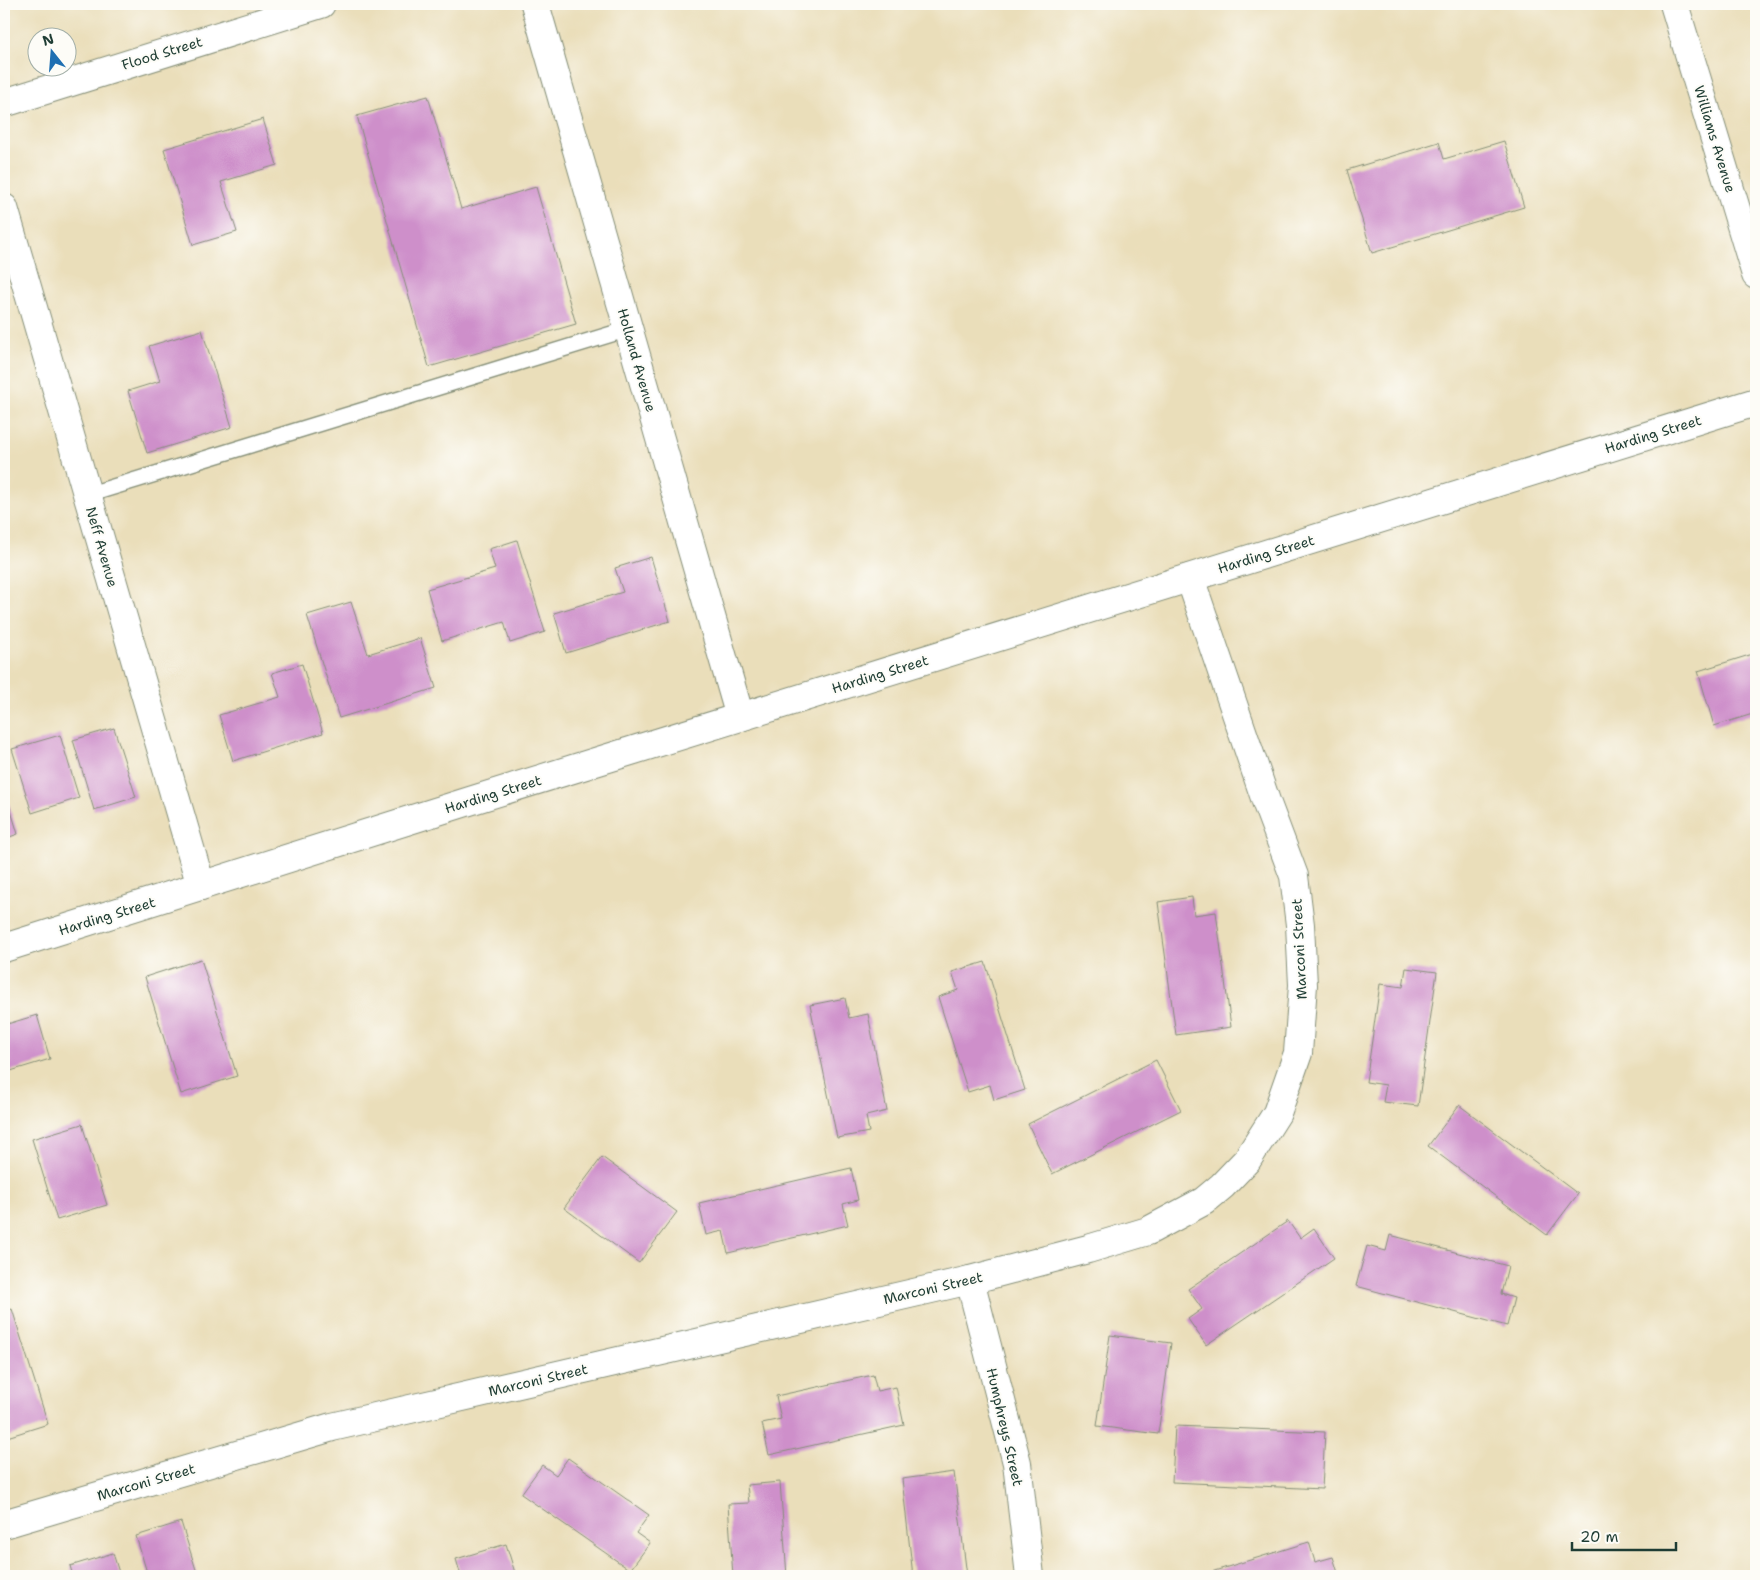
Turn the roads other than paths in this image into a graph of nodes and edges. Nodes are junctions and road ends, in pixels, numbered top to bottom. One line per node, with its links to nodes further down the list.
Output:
1 (321, 4): 4 (street, Flood Street)
2 (535, 4): 7 (street, Holland Avenue)
3 (1674, 4): 6 (street, Williams Avenue)
4 (4, 103)
5 (4, 208): 9 (street, Neff Avenue)
6 (1756, 275)
7 (628, 329): 9 (lane); 11 (street, Holland Avenue)
8 (1756, 402): 10 (street, Harding Street)
9 (87, 494): 12 (street, Neff Avenue)
10 (1190, 578): 11 (street, Harding Street); 14 (street, Marconi Street)
11 (740, 717): 12 (street, Harding Street)
12 (200, 886): 13 (street, Harding Street)
13 (4, 948)
14 (970, 1280): 15 (street, Marconi Street); 16 (street, Humphreys Street)
15 (4, 1524)
16 (1030, 1576)

